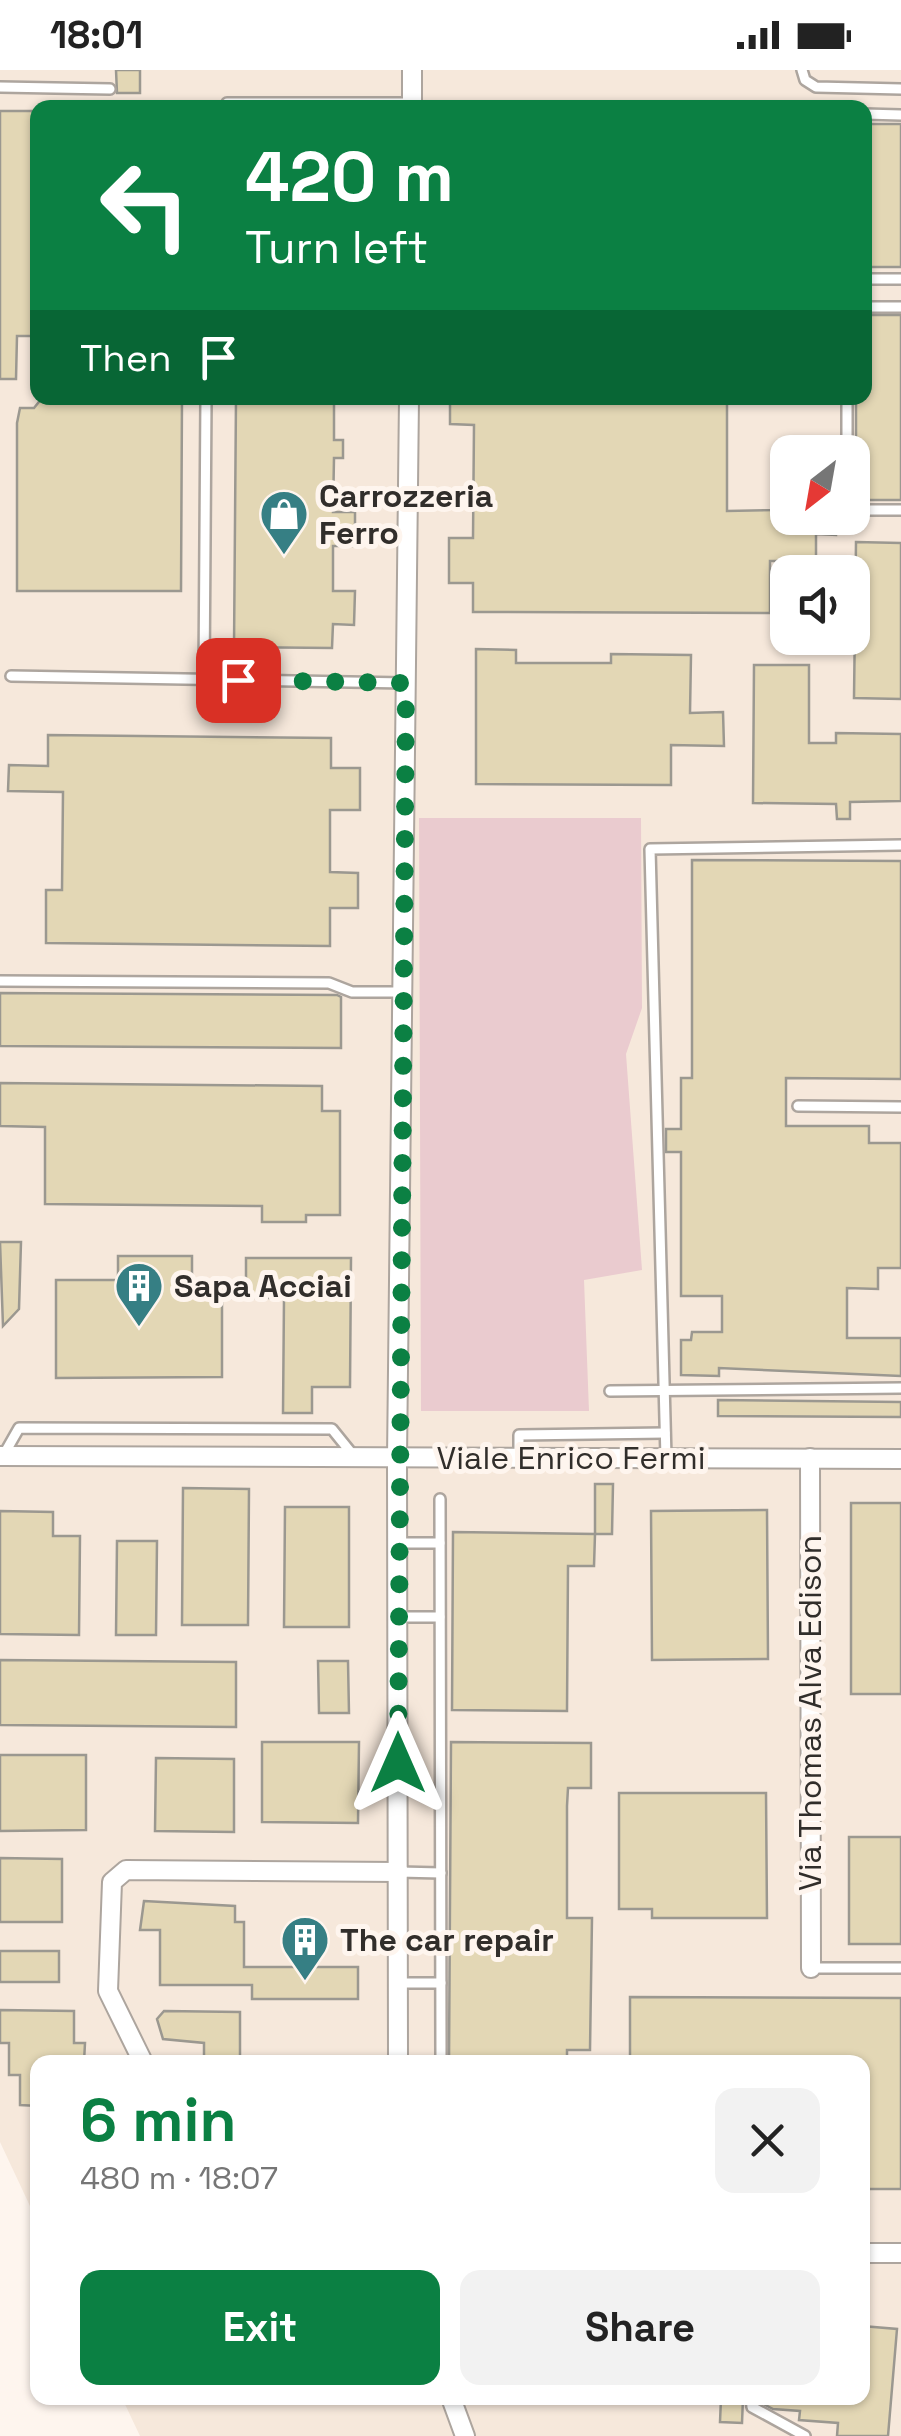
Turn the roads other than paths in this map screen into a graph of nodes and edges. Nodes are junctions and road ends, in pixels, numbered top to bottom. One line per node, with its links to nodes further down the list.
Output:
1 (412, 70): 6 (street)
2 (802, 70): 5 (lane)
3 (0, 87): 4 (lane)
4 (110, 88)
5 (901, 89)
6 (412, 100)
7 (872, 114): 8 (lane)
8 (901, 115)
9 (872, 279): 10 (lane)
10 (901, 279)
11 (872, 307): 12 (lane)
12 (901, 307)
13 (206, 405): 20 (lane)
14 (409, 405): 21 (street)
15 (847, 405): 16 (lane)
16 (848, 435)
17 (870, 510): 18 (lane)
18 (901, 510)
19 (11, 676): 20 (lane)
20 (204, 679): 21 (lane)
21 (406, 683): 24 (street)
22 (901, 846): 28 (lane)
23 (0, 981): 24 (lane)
24 (402, 992): 33 (street)
25 (798, 1106): 26 (lane)
26 (901, 1106)
27 (901, 1388): 28 (lane)
28 (665, 1391): 29 (lane); 30 (lane)
29 (610, 1392)
30 (666, 1433): 34 (lane); 35 (lane)
31 (2, 1456): 32 (street, Viale Enrico Fermi); 32 (lane)
32 (355, 1458): 33 (street, Viale Enrico Fermi)
33 (397, 1458): 34 (street, Viale Enrico Fermi); 39 (street)
34 (519, 1458): 35 (street, Viale Enrico Fermi)
35 (666, 1458): 36 (street, Viale Enrico Fermi)
36 (810, 1458): 37 (street, Viale Enrico Fermi); 45 (street, Via Thomas Alva Edison)
37 (901, 1458)
38 (440, 1500): 40 (lane)
39 (397, 1543): 40 (lane); 41 (street)
40 (440, 1543): 42 (lane)
41 (397, 1617): 42 (lane); 43 (street)
42 (440, 1617): 44 (lane)
43 (399, 1872): 44 (lane); 47 (street); 49 (street)
44 (441, 1872): 48 (lane)
45 (811, 1968): 46 (lane)
46 (901, 1968)
47 (398, 1983): 48 (lane); 50 (street)
48 (441, 1983): 51 (lane)
49 (139, 2055)
50 (398, 2055)
51 (441, 2055)
52 (870, 2254): 53 (street)
53 (901, 2254)
54 (453, 2405): 56 (street)
55 (752, 2405): 57 (lane)
56 (464, 2436)
57 (805, 2436)

